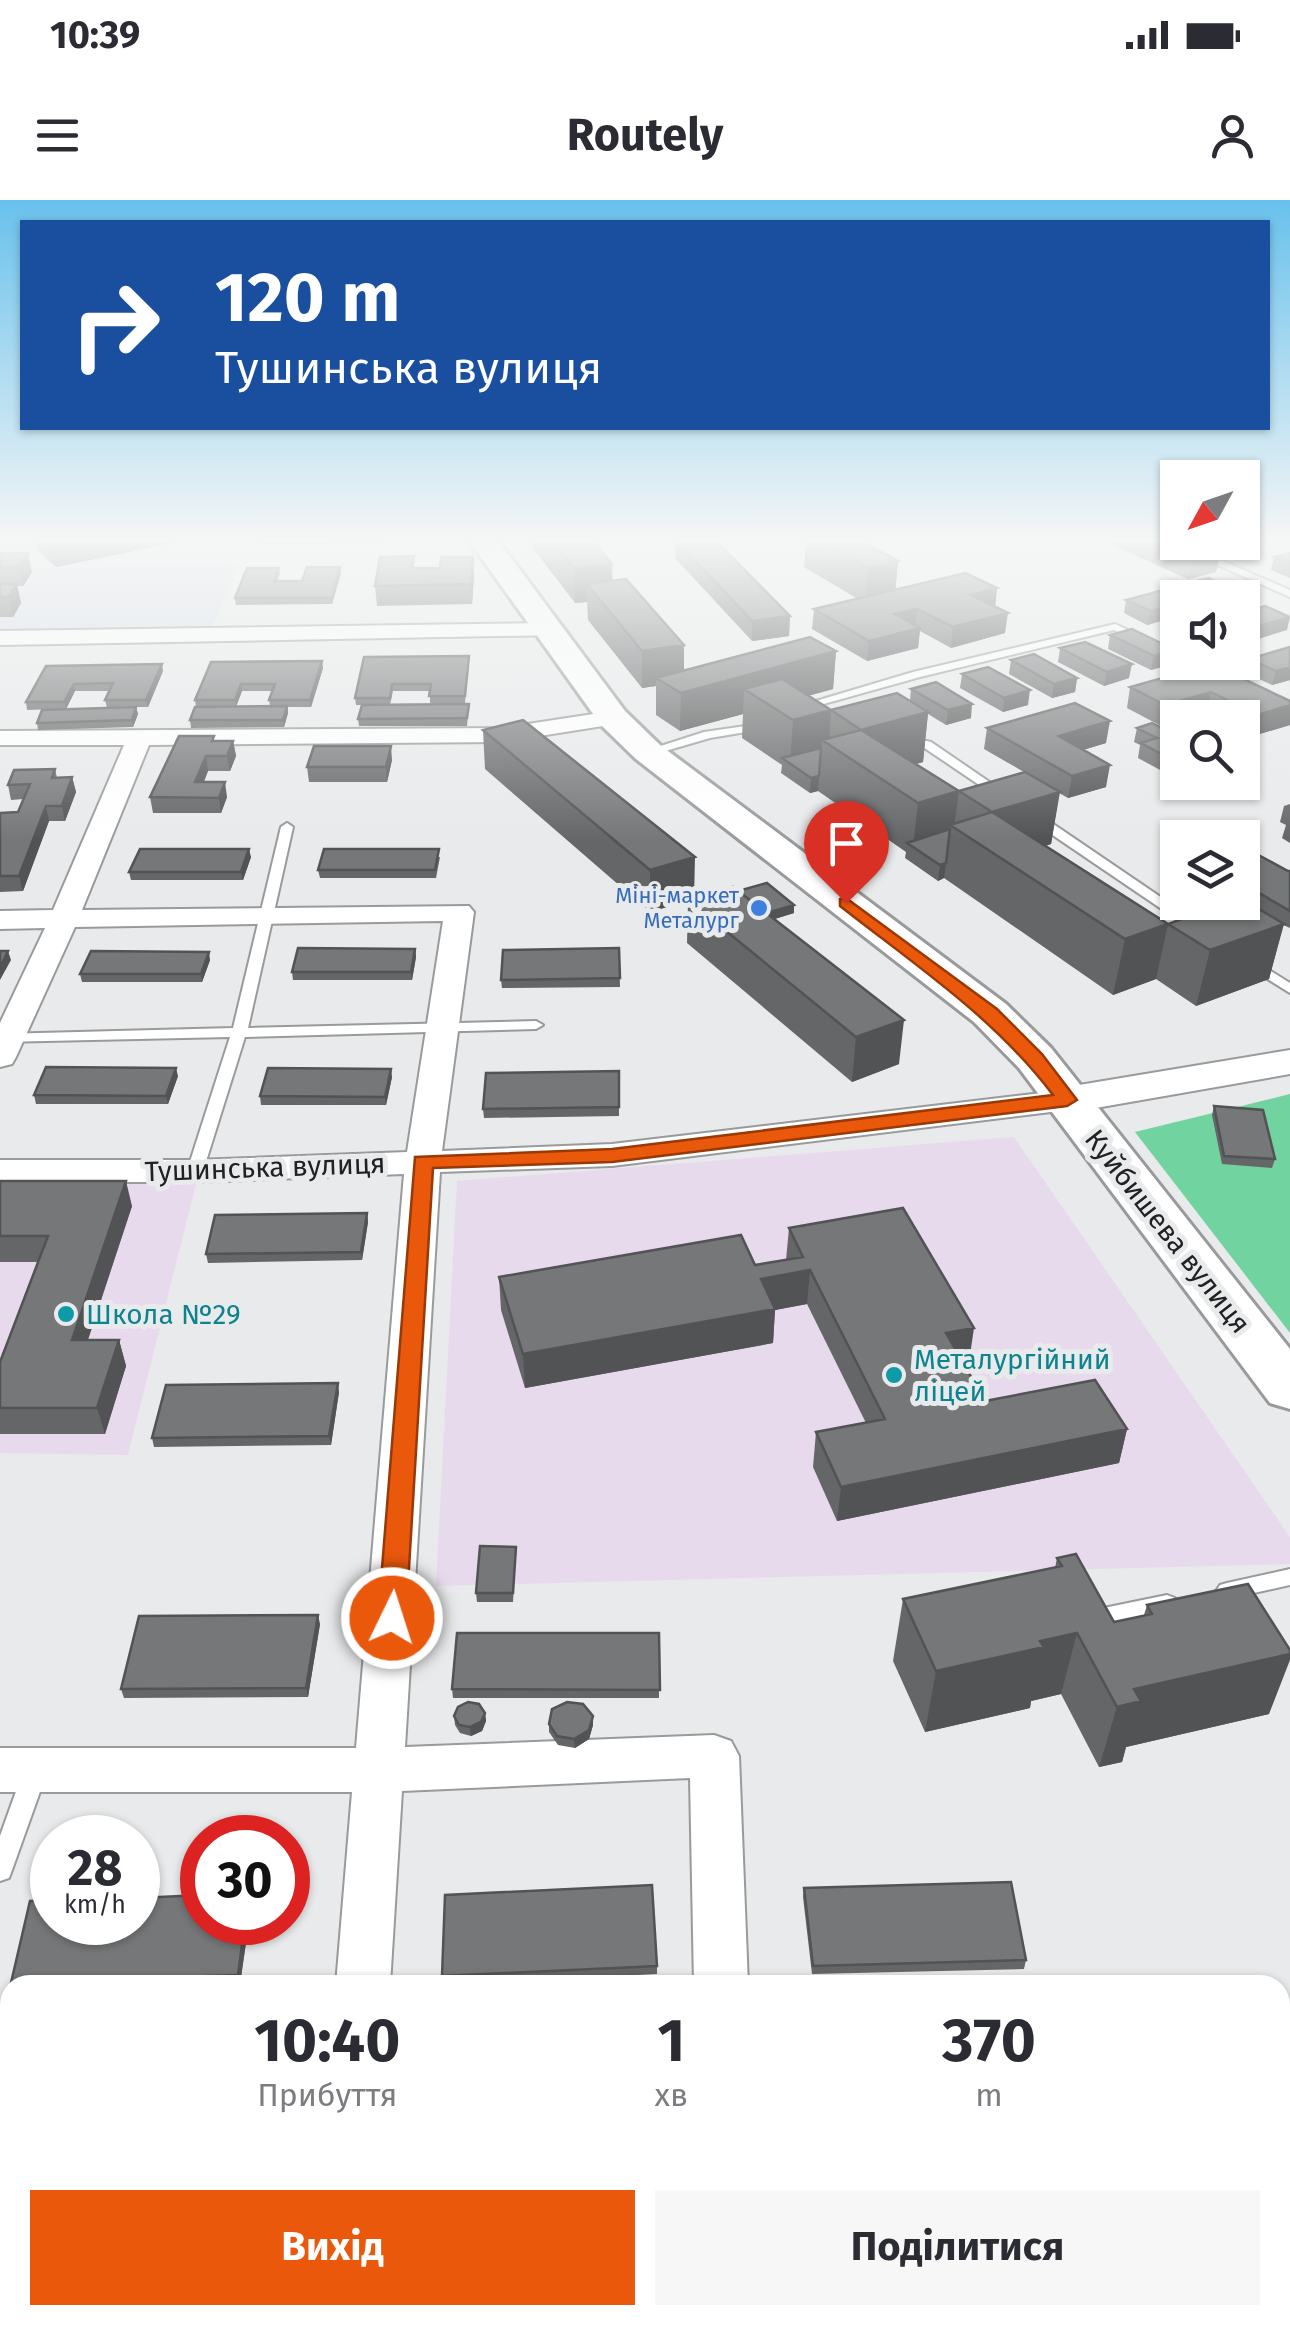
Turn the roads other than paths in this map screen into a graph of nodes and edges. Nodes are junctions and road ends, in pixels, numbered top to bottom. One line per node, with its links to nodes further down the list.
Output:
1 (558, 641): 3 (main road, Куйбишева вулиця)
2 (1055, 641): 7 (lane)
3 (614, 718): 6 (street); 9 (main road, Куйбишева вулиця)
4 (776, 725): 7 (lane)
5 (882, 733): 14 (lane)
6 (140, 736): 8 (street); 12 (street)
7 (704, 736): 9 (lane)
8 (0, 738)
9 (648, 752): 22 (main road, Куйбишева вулиця)
10 (287, 828): 11 (lane)
11 (267, 916): 12 (street); 17 (street); 19 (lane)
12 (64, 919): 13 (street); 20 (street)
13 (0, 920)
14 (1218, 941)
15 (1233, 951): 16 (lane)
16 (1290, 989)
17 (444, 1024): 18 (lane); 19 (lane); 23 (street)
18 (536, 1025)
19 (239, 1033): 20 (lane); 25 (lane)
20 (3, 1044)
21 (1290, 1062): 22 (street)
22 (1067, 1100): 23 (street, Тушинська вулиця); 26 (main road, Куйбишева вулиця)
23 (423, 1162): 25 (street, Тушинська вулиця); 30 (street)
24 (0, 1170): 25 (street, Тушинська вулиця)
25 (194, 1171)
26 (1290, 1389)
27 (1290, 1578): 28 (lane)
28 (1094, 1619)
29 (18, 1769): 30 (street); 31 (lane)
30 (382, 1770): 32 (street); 33 (street)
31 (0, 1870)
32 (365, 1975)
33 (721, 1975)

